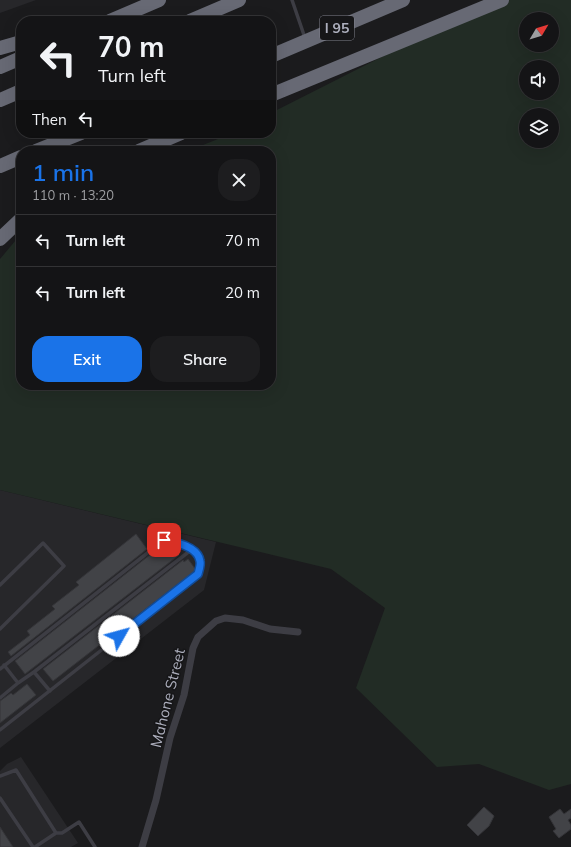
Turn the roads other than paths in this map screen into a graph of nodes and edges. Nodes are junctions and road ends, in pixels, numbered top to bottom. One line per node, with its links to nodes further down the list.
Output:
1 (159, 0): 6 (highway)
2 (239, 0): 7 (highway)
3 (292, 0): 8 (lane)
4 (403, 0): 8 (highway, I 95)
5 (502, 0): 15 (highway)
6 (122, 16)
7 (202, 16)
8 (306, 41): 11 (highway, I 95)
9 (16, 43): 10 (highway)
10 (0, 48)
11 (276, 54)
12 (16, 60): 13 (highway)
13 (0, 67)
14 (16, 93): 16 (highway)
15 (276, 93)
16 (0, 100)
17 (68, 138): 19 (highway)
18 (169, 138): 20 (highway)
19 (48, 146)
20 (151, 146)
21 (16, 159): 22 (highway)
22 (0, 166)
23 (16, 224): 24 (highway)
24 (0, 239)
25 (191, 550): 29 (lane); 31 (lane); 33 (lane)
26 (0, 585): 27 (lane)
27 (0, 629)
28 (298, 632): 43 (street, Mahone Street)
29 (4, 665): 30 (lane); 32 (lane)
30 (0, 669)
31 (34, 672): 32 (lane); 33 (lane)
32 (18, 683): 34 (lane)
33 (50, 691): 35 (lane)
34 (0, 698)
35 (0, 730)
36 (0, 776): 40 (lane)
37 (0, 798): 38 (lane)
38 (4, 804): 39 (lane); 41 (lane)
39 (0, 807)
40 (56, 833): 41 (lane); 42 (lane)
41 (34, 847)
42 (95, 847)
43 (142, 847)

